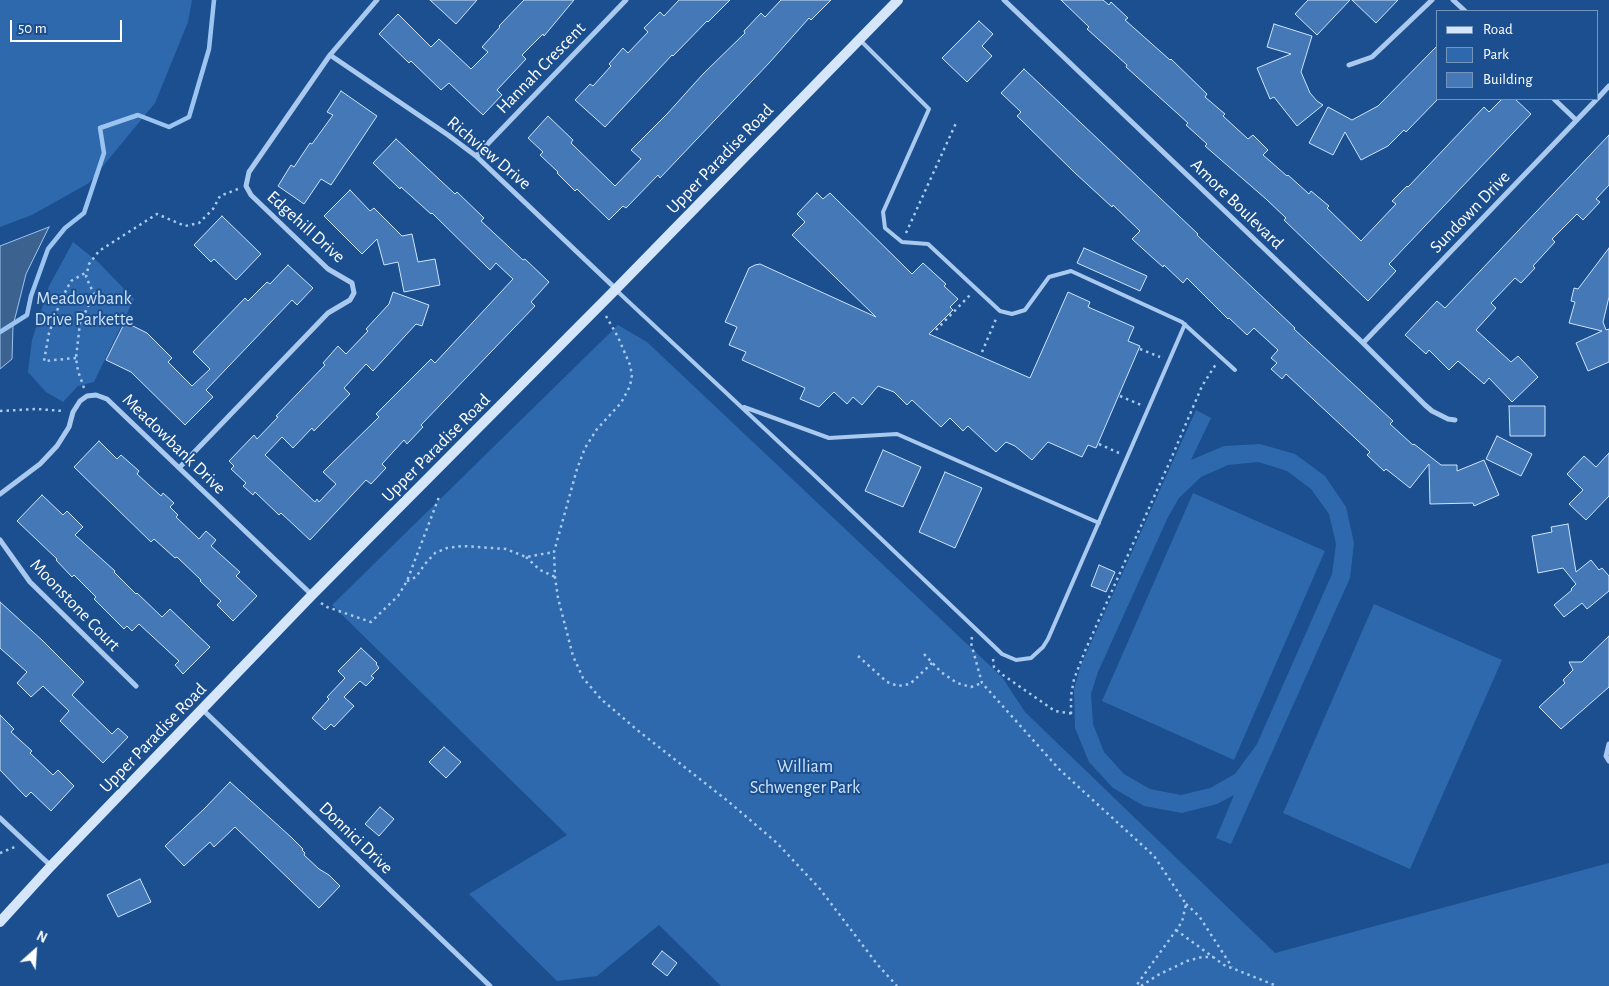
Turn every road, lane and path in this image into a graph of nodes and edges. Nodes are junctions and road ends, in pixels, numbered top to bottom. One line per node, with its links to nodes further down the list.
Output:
1 (377, 0): 9 (street, Edgehill Drive)
2 (626, 0): 17 (street, Hannah Crescent)
3 (898, 0): 8 (main road, Upper Paradise Road)
4 (1004, 0): 27 (street, Amore Boulevard)
5 (1432, 0): 10 (street)
6 (1453, 0): 7 (street)
7 (1464, 10)
8 (859, 39): 19 (lane); 22 (main road, Upper Paradise Road)
9 (330, 54): 17 (street, Richview Drive); 18 (street, Edgehill Drive)
10 (1349, 65)
11 (1609, 86): 12 (street, Sundown Drive)
12 (1599, 96)
13 (1555, 100): 15 (street)
14 (1595, 100): 15 (street, Sundown Drive)
15 (1576, 120): 27 (street, Sundown Drive)
16 (956, 123): 19 (path)
17 (476, 156): 22 (street, Richview Drive)
18 (246, 186): 20 (path); 43 (street, Edgehill Drive)
19 (902, 242): 21 (lane)
20 (87, 272): 30 (path); 30 (path)
21 (976, 288): 24 (lane); 26 (path)
22 (616, 289): 23 (main road, Upper Paradise Road); 36 (lane)
23 (599, 307): 48 (path); 52 (main road, Upper Paradise Road)
24 (1000, 311): 25 (lane); 29 (path)
25 (1185, 324): 31 (lane); 32 (lane)
26 (936, 330)
27 (1363, 343): 40 (street, Amore Boulevard)
28 (1140, 349): 32 (path)
29 (982, 352)
30 (76, 358): 34 (path)
31 (1222, 358): 33 (lane); 54 (path)
32 (1169, 361): 37 (lane)
33 (1235, 370)
34 (87, 396): 39 (street); 43 (street, Meadowbank Drive)
35 (1120, 396): 37 (path)
36 (741, 406): 46 (lane); 53 (lane)
37 (1148, 408): 42 (lane)
38 (0, 411): 39 (path)
39 (73, 412): 44 (street)
40 (1456, 420)
41 (1099, 444): 42 (path)
42 (1127, 457): 46 (lane)
43 (179, 468): 52 (street, Meadowbank Drive)
44 (0, 494)
45 (439, 497): 51 (path)
46 (1099, 523): 54 (lane)
47 (0, 540): 59 (street, Moonstone Court)
48 (554, 552): 49 (path); 50 (path)
49 (526, 557): 50 (path); 51 (path)
50 (554, 577): 73 (path)
51 (407, 581): 52 (path)
52 (312, 595): 60 (main road, Upper Paradise Road)
53 (973, 626): 54 (lane); 58 (path)
54 (996, 648)
55 (924, 654): 57 (path)
56 (858, 656): 57 (path)
57 (932, 663): 58 (path)
58 (982, 683): 67 (path)
59 (136, 686)
60 (204, 710): 66 (main road, Upper Paradise Road); 72 (street, Donnici Drive)
61 (1608, 746): 62 (street)
62 (1609, 761)
63 (0, 818): 64 (street)
64 (26, 843): 65 (path); 66 (street)
65 (0, 853)
66 (50, 866): 68 (main road, Upper Paradise Road)
67 (1186, 904): 69 (path); 71 (path)
68 (0, 922)
69 (1176, 930): 70 (path); 74 (path)
70 (1214, 957): 71 (path); 75 (path)
71 (1234, 970): 76 (path)
72 (490, 986)
73 (896, 986)
74 (1136, 986)
75 (1141, 986)
76 (1278, 986)

